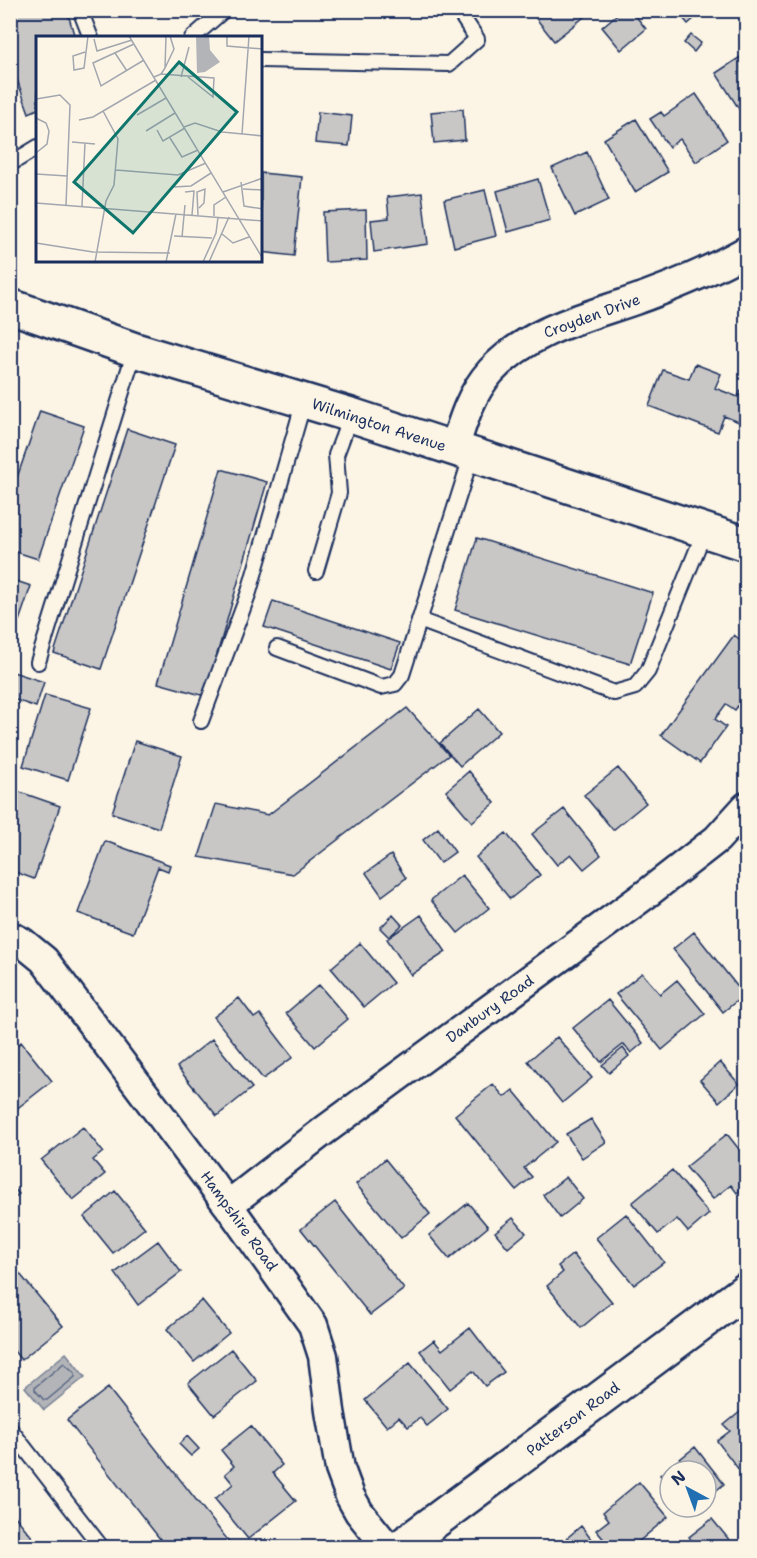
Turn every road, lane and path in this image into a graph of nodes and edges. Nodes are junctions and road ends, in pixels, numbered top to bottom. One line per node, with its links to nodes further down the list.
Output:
1 (80, 10): 4 (lane)
2 (224, 10): 5 (lane)
3 (458, 10): 6 (lane)
4 (90, 36)
5 (194, 36)
6 (262, 60)
7 (36, 148): 8 (lane)
8 (10, 165)
9 (747, 251): 14 (street, Croyden Drive)
10 (10, 306): 11 (main road, Wilmington Avenue)
11 (135, 350): 12 (main road, Wilmington Avenue); 20 (lane)
12 (304, 401): 13 (main road, Wilmington Avenue); 21 (lane)
13 (351, 415): 14 (main road, Wilmington Avenue); 17 (lane)
14 (463, 451): 15 (main road, Wilmington Avenue); 18 (lane)
15 (705, 530): 16 (main road, Wilmington Avenue); 18 (lane)
16 (747, 544)
17 (316, 571)
18 (419, 620): 19 (lane)
19 (277, 648)
20 (38, 662)
21 (201, 721)
22 (747, 807): 24 (street, Danbury Road)
23 (10, 936): 24 (street, Hampshire Road)
24 (228, 1205): 28 (street, Hampshire Road)
25 (747, 1290): 29 (main road, Patterson Road)
26 (10, 1429): 27 (lane)
27 (102, 1548)
28 (388, 1548)
29 (399, 1548)

